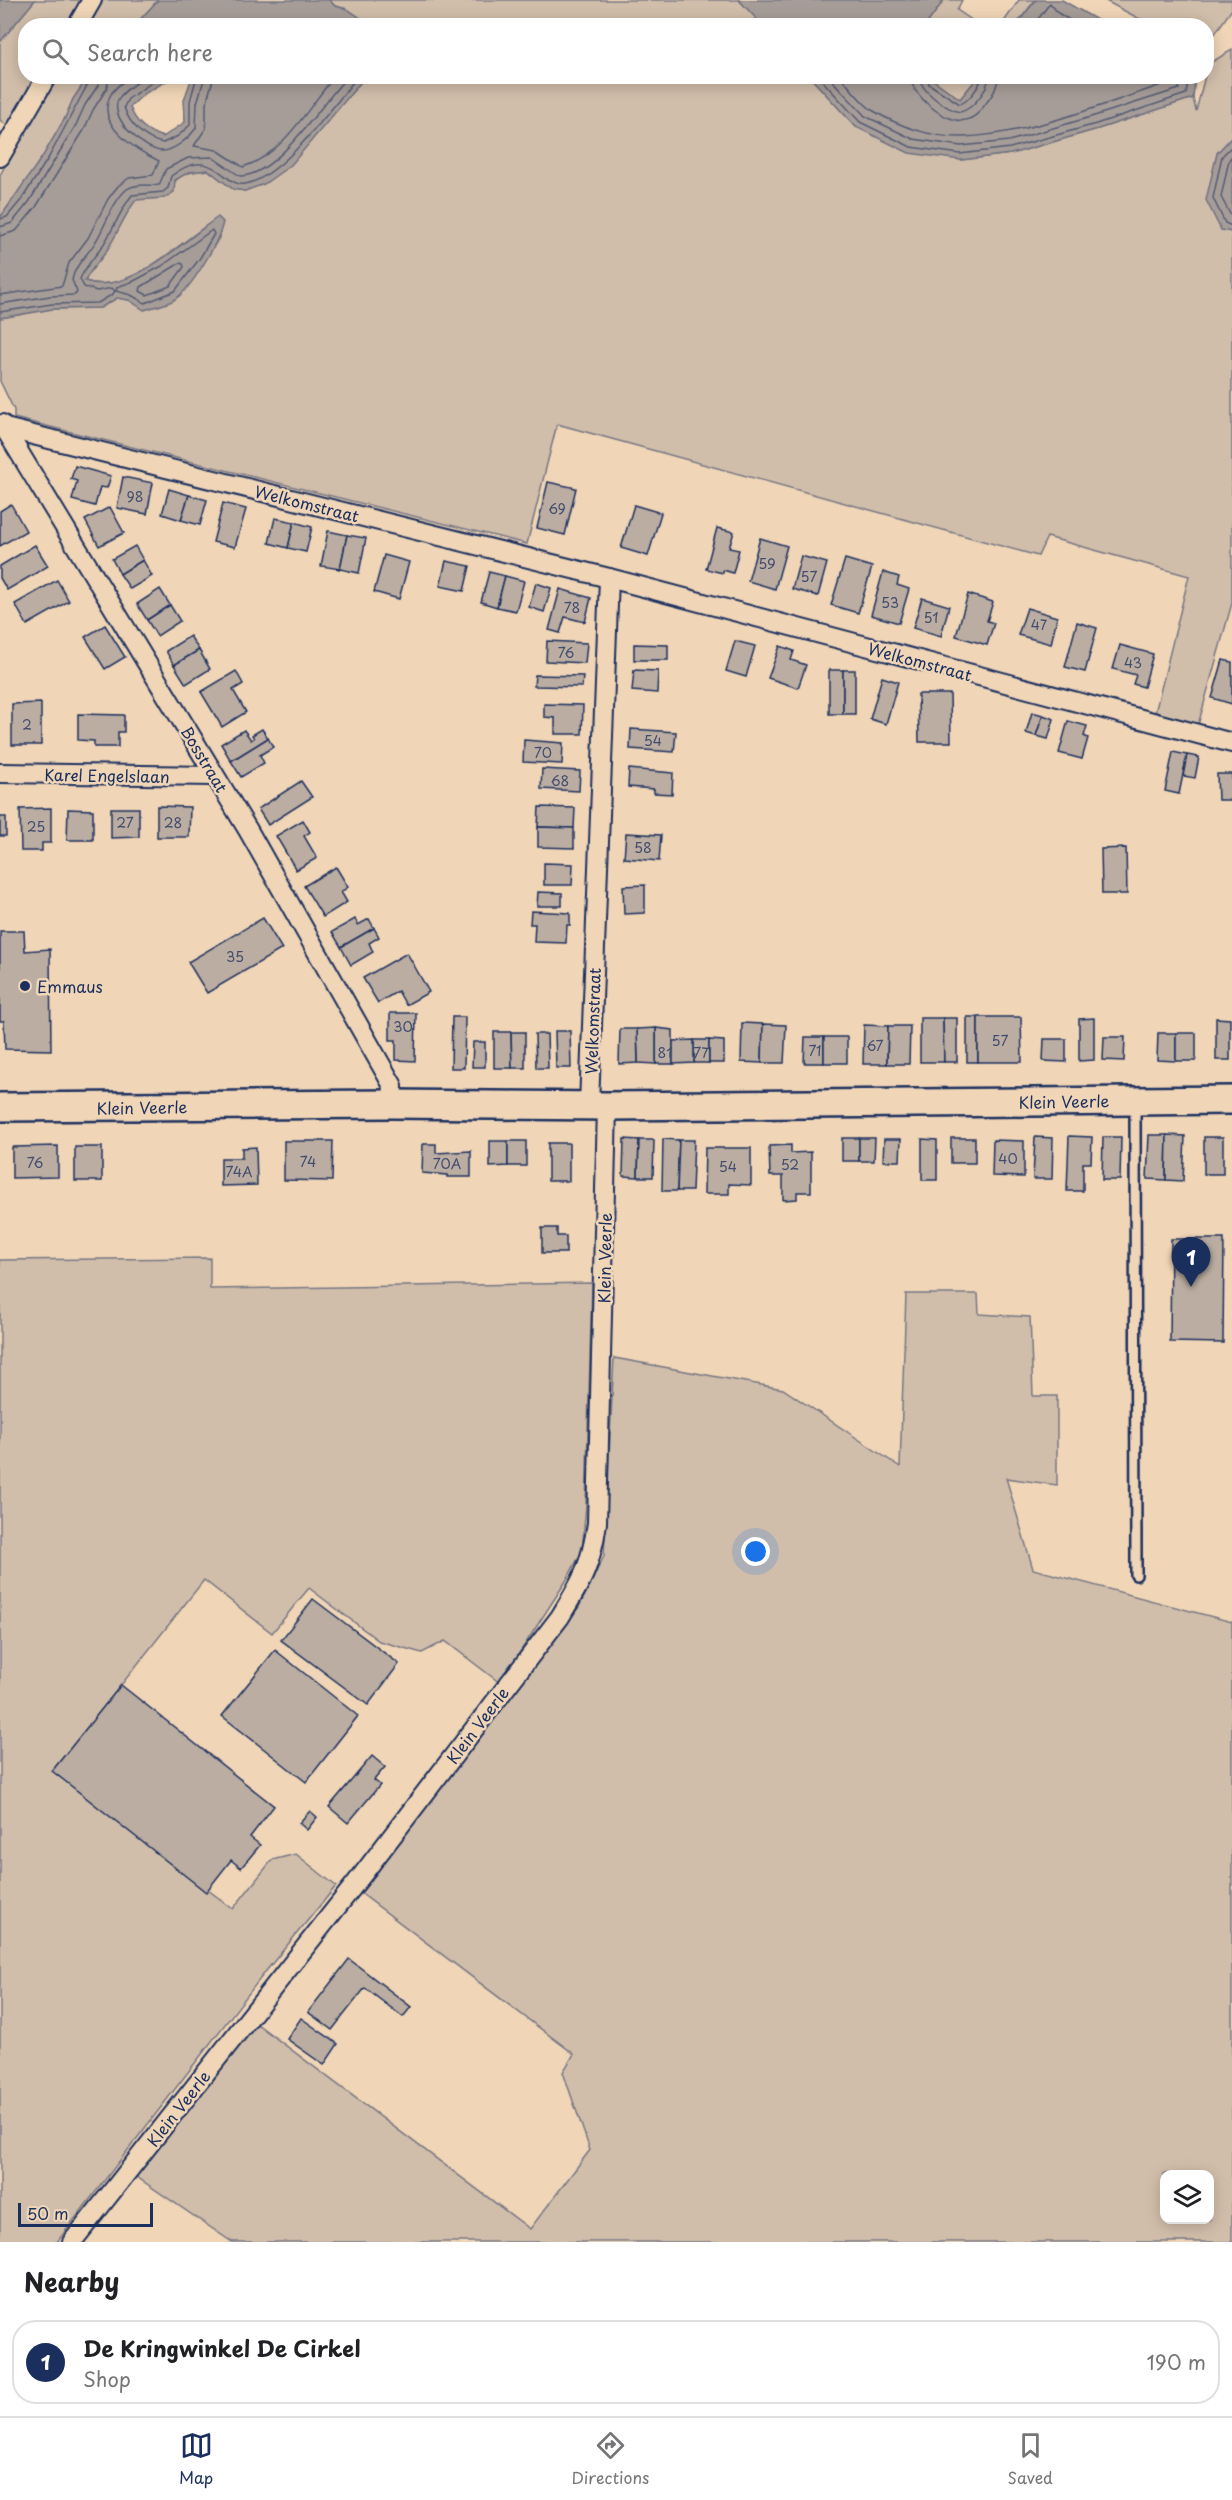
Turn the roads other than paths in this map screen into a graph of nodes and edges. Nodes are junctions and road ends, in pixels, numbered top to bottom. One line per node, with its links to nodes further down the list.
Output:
1 (92, 0): 2 (street)
2 (82, 18)
3 (42, 84): 4 (street)
4 (0, 157)
5 (3, 425): 6 (street, Welkomstraat); 9 (street, Bosstraat)
6 (609, 578): 7 (street, Welkomstraat); 13 (street, Welkomstraat)
7 (1232, 744)
8 (0, 774): 9 (street, Karel Engelslaan)
9 (214, 776): 12 (street, Bosstraat)
10 (1135, 1100): 11 (main road, Klein Veerle); 13 (main road, Klein Veerle); 15 (lane)
11 (1232, 1100)
12 (392, 1104): 13 (main road, Klein Veerle); 14 (main road, Klein Veerle)
13 (598, 1105): 16 (street, Klein Veerle)
14 (0, 1107)
15 (1137, 1575)
16 (72, 2242)

